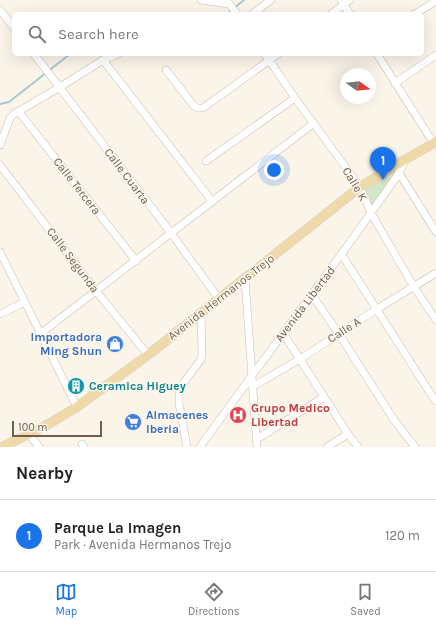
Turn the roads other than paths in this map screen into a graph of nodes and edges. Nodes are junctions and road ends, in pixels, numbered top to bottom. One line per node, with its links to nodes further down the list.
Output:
1 (201, 0): 6 (street)
2 (271, 0): 9 (street)
3 (350, 0): 5 (street)
4 (436, 1): 12 (street)
5 (342, 2): 10 (street); 11 (street)
6 (229, 4): 8 (street)
7 (0, 10): 13 (street)
8 (235, 12)
9 (255, 12)
10 (333, 12)
11 (349, 12)
12 (418, 12)
13 (12, 25)
14 (436, 55): 23 (street)
15 (36, 56): 24 (street, Calle Cuarta)
16 (113, 56): 20 (street)
17 (266, 56): 21 (street, Calle K)
18 (275, 56): 21 (street)
19 (377, 56): 23 (street)
20 (103, 60): 24 (street); 35 (street)
21 (269, 60): 22 (street); 25 (street, Calle K)
22 (166, 70)
23 (395, 83): 28 (street)
24 (60, 87): 26 (street); 38 (street, Calle Cuarta)
25 (295, 98): 27 (street, Calle K); 31 (street)
26 (19, 112): 29 (street); 41 (street, Calle Tercera)
27 (314, 123): 34 (street, Calle K); 35 (street)
28 (435, 143): 30 (main road, Avenida Hermanos Trejo)
29 (0, 145)
30 (406, 159): 33 (street, Avenida Libertad); 34 (main road, Avenida Hermanos Trejo)
31 (206, 161)
32 (0, 165): 47 (street, Calle Segunda)
33 (399, 173): 36 (street, Avenida Libertad); 37 (street)
34 (360, 187): 36 (street, Calle K); 45 (main road, Avenida Hermanos Trejo)
35 (212, 201): 38 (street)
36 (371, 213): 40 (street, Avenida Libertad); 46 (street, Calle K)
37 (436, 232)
38 (171, 234): 41 (street); 49 (street, Calle Cuarta)
39 (0, 252): 42 (street)
40 (342, 255): 48 (street, Avenida Libertad); 51 (street)
41 (136, 261): 47 (street)
42 (7, 267): 43 (street); 50 (street)
43 (0, 270)
44 (436, 273): 46 (street, Calle A)
45 (245, 279): 49 (main road, Avenida Hermanos Trejo); 60 (street)
46 (414, 287): 51 (street, Calle A); 54 (street, Calle K)
47 (96, 291): 56 (street); 58 (street, Calle Segunda)
48 (312, 295): 55 (street, Avenida Libertad); 57 (street)
49 (219, 299): 52 (main road, Avenida Hermanos Trejo)
50 (25, 302): 53 (street); 56 (street)
51 (376, 309): 57 (street, Calle A); 63 (street)
52 (201, 312): 58 (main road, Avenida Hermanos Trejo); 70 (street)
53 (0, 314)
54 (436, 320)
55 (283, 333): 59 (street); 60 (street, Avenida Libertad)
56 (40, 334): 64 (street)
57 (339, 334): 59 (street, Calle A); 75 (street)
58 (148, 355): 64 (main road, Avenida Hermanos Trejo)
59 (300, 359): 61 (street, Calle A); 62 (street)
60 (251, 376): 61 (street); 71 (street, Avenida Libertad)
61 (252, 387): 67 (street)
62 (324, 397): 66 (street); 67 (street)
63 (436, 401)
64 (77, 407): 65 (main road, Avenida Hermanos Trejo)
65 (29, 434): 68 (main road, Avenida Hermanos Trejo); 69 (street)
66 (348, 434): 73 (street); 74 (street)
67 (257, 439): 72 (street)
68 (2, 447)
69 (39, 447)
70 (187, 447)
71 (200, 447)
72 (257, 447)
73 (327, 447)
74 (358, 447)
75 (415, 447)

